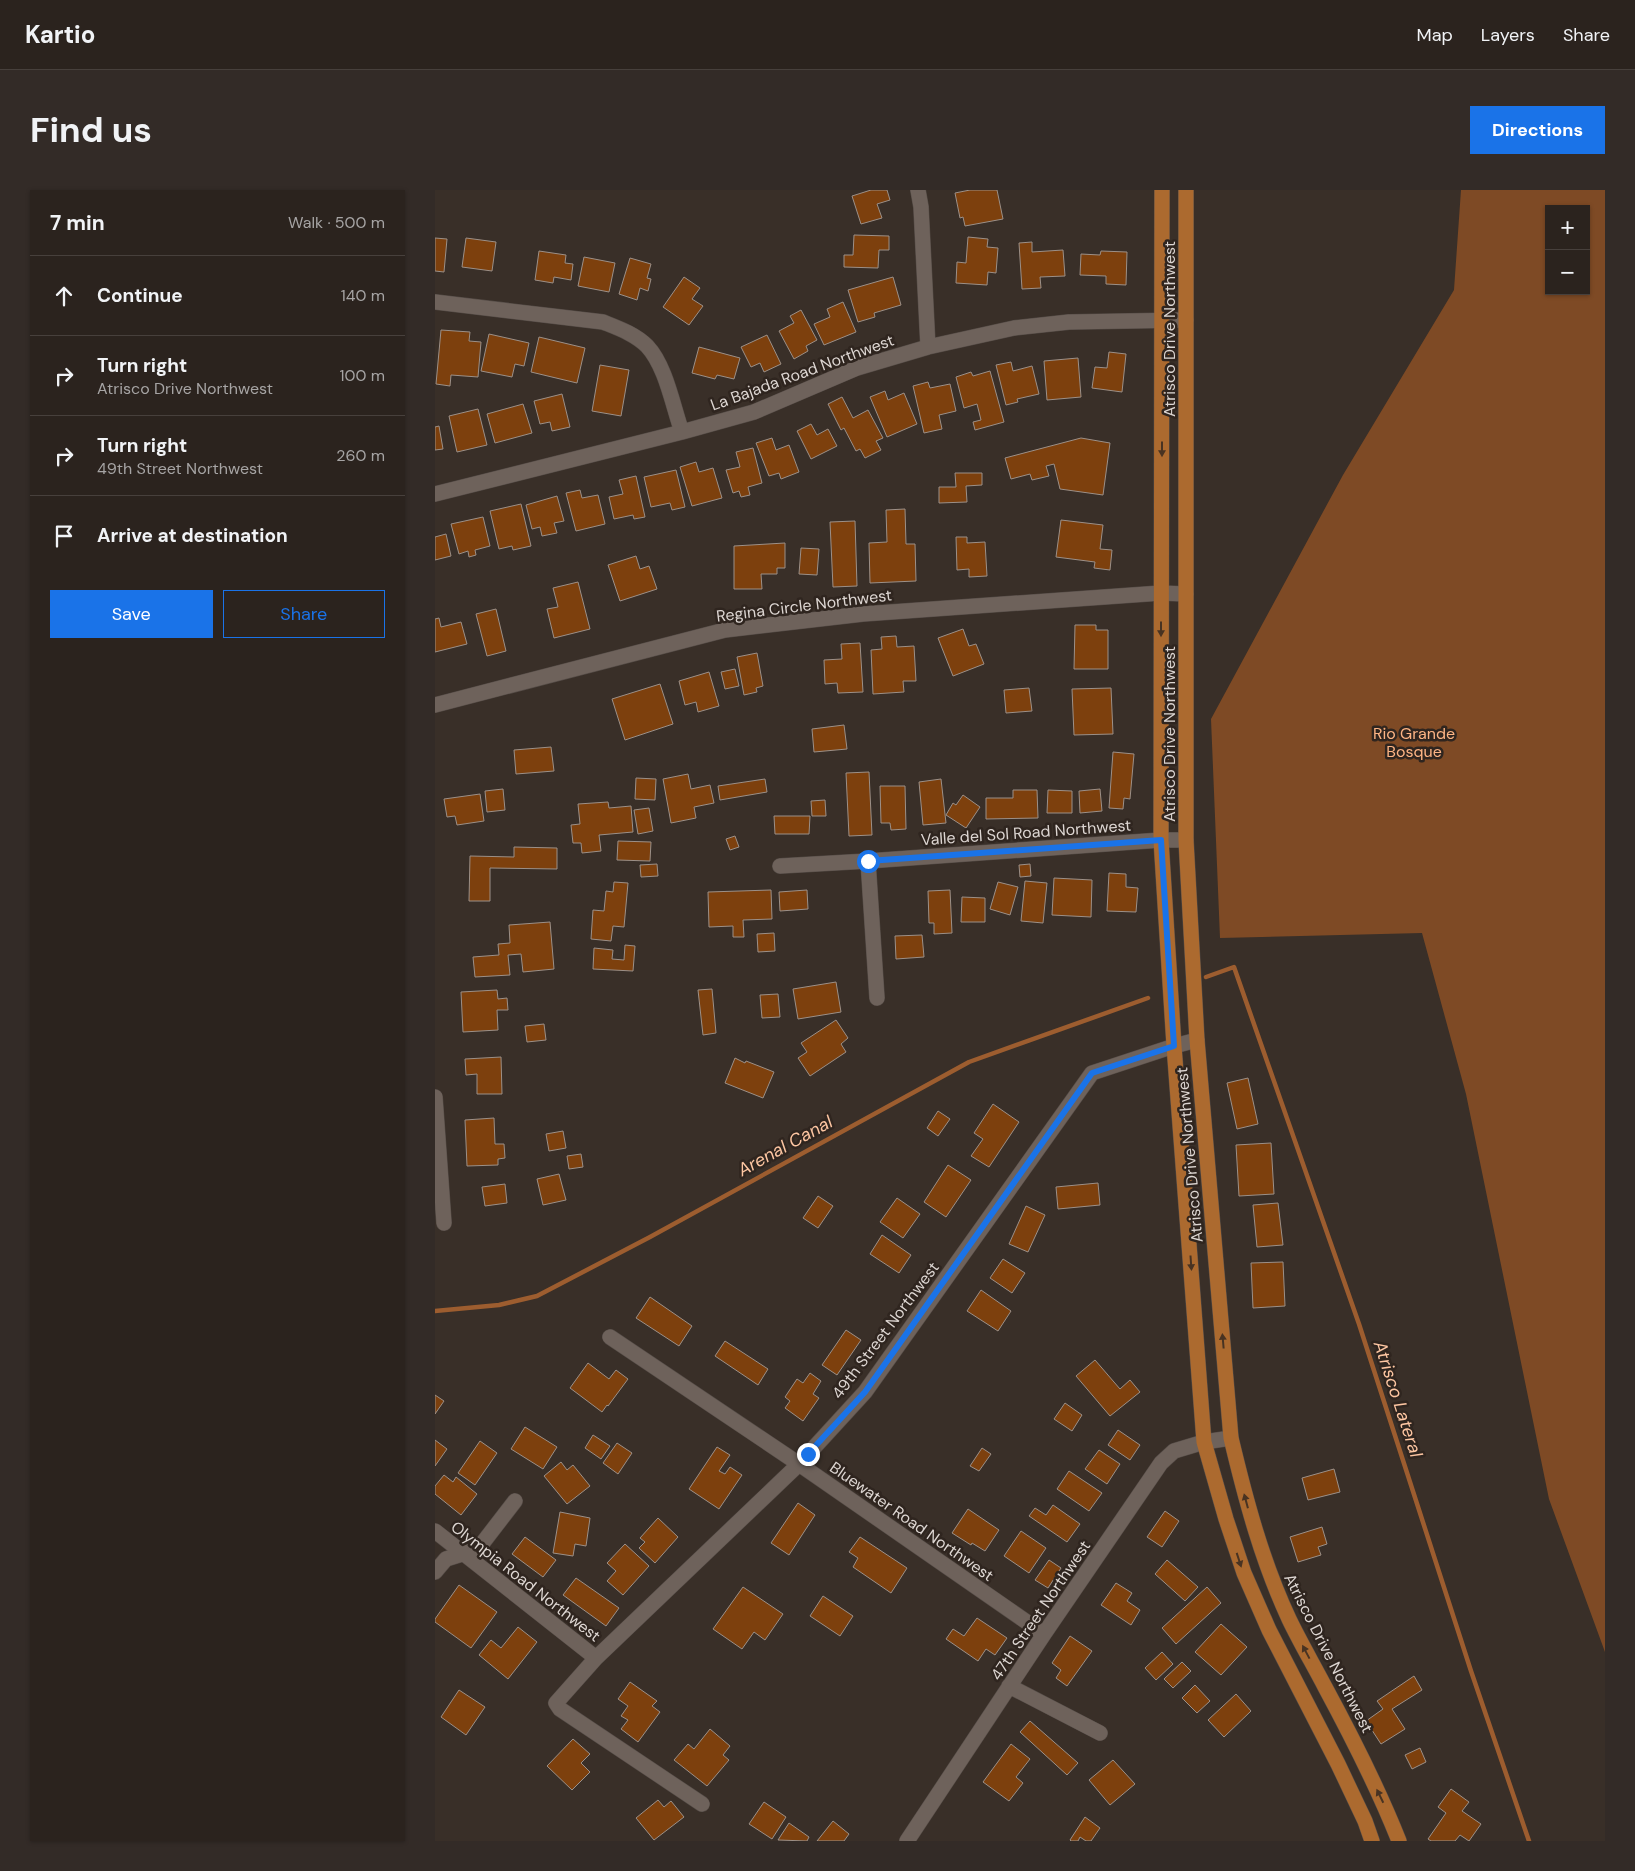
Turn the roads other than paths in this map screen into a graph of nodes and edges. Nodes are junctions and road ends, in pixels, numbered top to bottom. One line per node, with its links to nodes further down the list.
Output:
1 (918, 190): 7 (street)
2 (1162, 190): 5 (main road, Atrisco Drive Northwest)
3 (1186, 190): 6 (main road, Atrisco Drive Northwest)
4 (435, 302): 8 (street)
5 (1162, 320): 6 (street, La Bajada Road Northwest); 7 (street, La Bajada Road Northwest); 10 (main road, Atrisco Drive Northwest, one-way to 10)
6 (1186, 320): 11 (main road, Atrisco Drive Northwest)
7 (928, 347): 8 (street, La Bajada Road Northwest)
8 (682, 432): 9 (street, La Bajada Road Northwest)
9 (435, 494)
10 (1161, 592): 11 (street, Regina Circle Northwest); 12 (street, Regina Circle Northwest); 13 (main road, Atrisco Drive Northwest, one-way to 13)
11 (1186, 594): 14 (main road, Atrisco Drive Northwest)
12 (435, 705)
13 (1161, 840): 14 (street, Valle del Sol Road Northwest); 15 (street, Valle del Sol Road Northwest); 19 (main road, Atrisco Drive Northwest)
14 (1186, 840): 18 (main road, Atrisco Drive Northwest)
15 (868, 861): 16 (street, Valle del Sol Road Northwest); 17 (street)
16 (780, 866)
17 (877, 998)
18 (1197, 1040): 19 (street, 49th Street Northwest); 23 (main road, Atrisco Drive Northwest, one-way to 18)
19 (1174, 1046): 24 (main road, Atrisco Drive Northwest, one-way to 24); 25 (street, 49th Street Northwest)
20 (435, 1097): 21 (street)
21 (440, 1220)
22 (610, 1336): 25 (street, Bluewater Road Northwest)
23 (1231, 1438): 24 (street, 47th Street Northwest); 37 (main road, Atrisco Drive Northwest, one-way to 23)
24 (1205, 1442): 30 (street, 47th Street Northwest); 36 (main road, Atrisco Drive Northwest, one-way to 36)
25 (799, 1464): 30 (street, Bluewater Road Northwest); 31 (street, 49th Street Northwest)
26 (515, 1501): 28 (street)
27 (435, 1531): 28 (street, Olympia Road Northwest)
28 (463, 1554): 29 (street); 31 (street, Olympia Road Northwest)
29 (435, 1572)
30 (1044, 1634): 32 (street, 47th Street Northwest)
31 (596, 1658): 34 (street, 49th Street Northwest)
32 (1009, 1686): 33 (street); 35 (street, 47th Street Northwest)
33 (1100, 1734)
34 (702, 1804)
35 (907, 1841)
36 (1372, 1841)
37 (1399, 1841)

